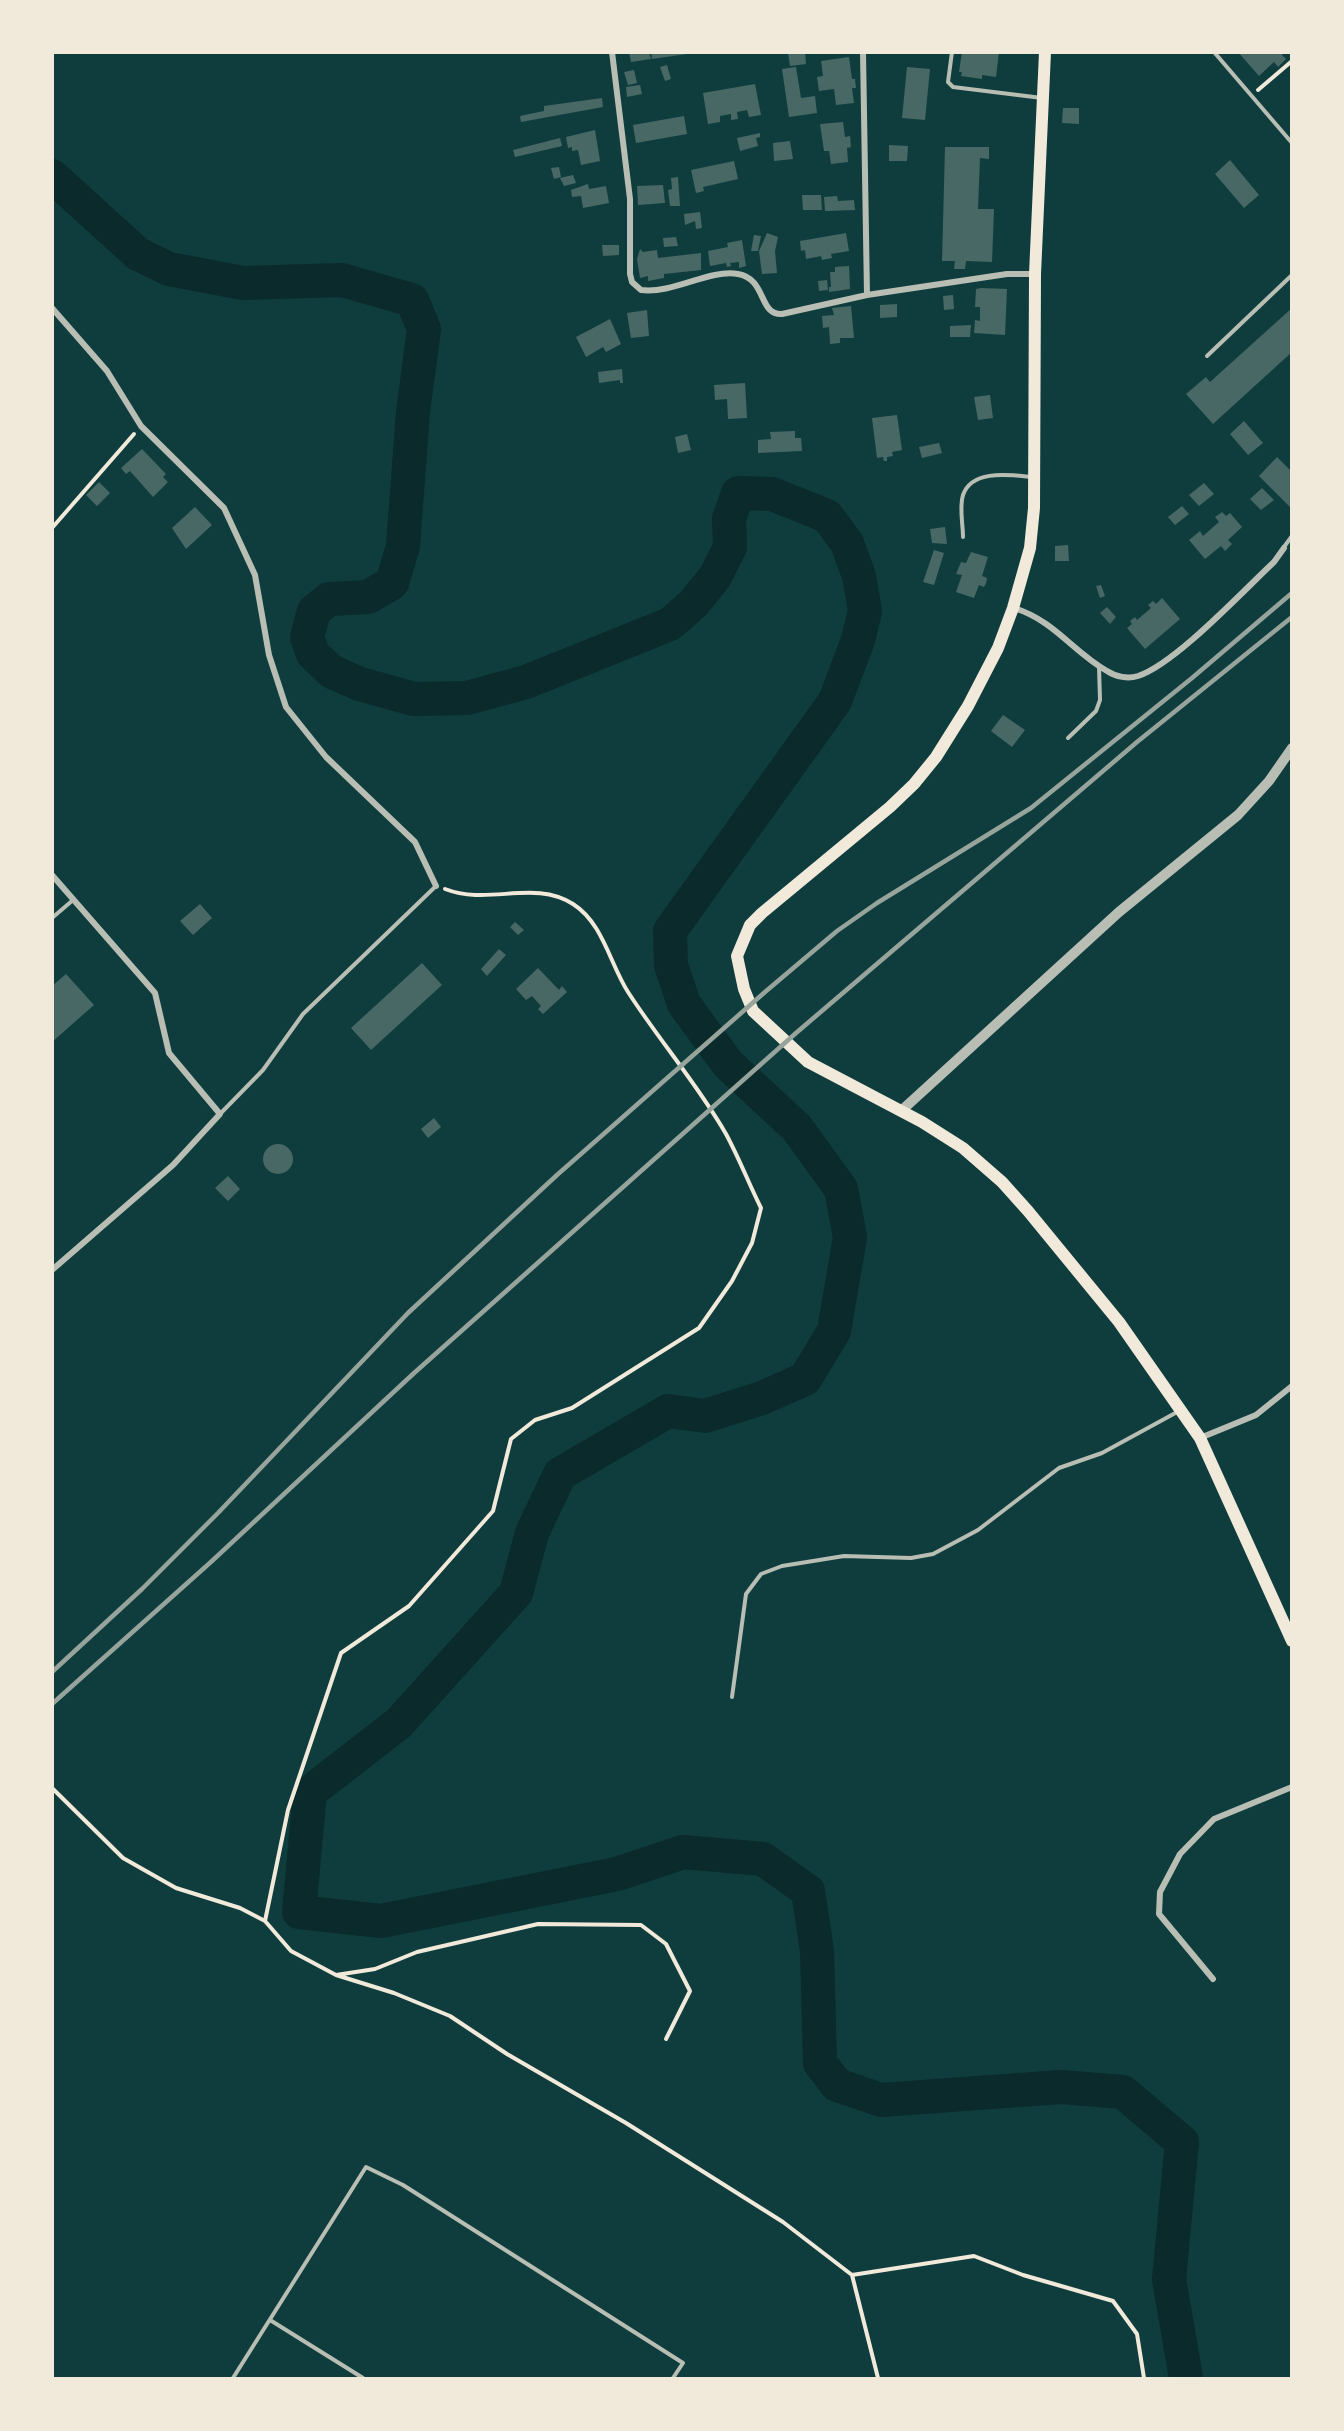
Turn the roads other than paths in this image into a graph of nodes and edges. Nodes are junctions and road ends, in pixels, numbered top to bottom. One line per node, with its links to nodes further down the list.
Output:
1 (612, 52): 10 (street)
2 (863, 52): 10 (street)
3 (952, 52): 6 (lane)
4 (1045, 52): 6 (main road)
5 (1214, 52): 7 (lane)
6 (1042, 98): 8 (main road)
7 (1292, 143)
8 (1035, 274): 10 (street); 13 (main road)
9 (1292, 275): 12 (lane)
10 (867, 295)
11 (52, 308): 22 (street)
12 (1207, 356)
13 (1035, 477): 15 (lane); 17 (main road)
14 (1292, 536): 16 (lane)
15 (963, 537)
16 (1284, 548): 18 (street)
17 (1013, 608): 18 (street); 25 (main road)
18 (1099, 666): 19 (lane)
19 (1068, 738)
20 (1292, 748): 25 (street)
21 (52, 875): 23 (street)
22 (436, 886): 26 (lane)
23 (73, 900): 24 (lane); 26 (street)
24 (52, 918)
25 (901, 1111): 29 (main road)
26 (220, 1114): 27 (street)
27 (52, 1270)
28 (1292, 1386): 30 (street)
29 (1182, 1409): 30 (main road); 32 (lane)
30 (1200, 1438): 31 (main road)
31 (1292, 1641)
32 (732, 1697)
33 (1292, 1787): 34 (street)
34 (1213, 1979)
35 (270, 2320): 36 (lane); 37 (lane); 38 (lane)
36 (233, 2379)
37 (363, 2379)
38 (673, 2379)

